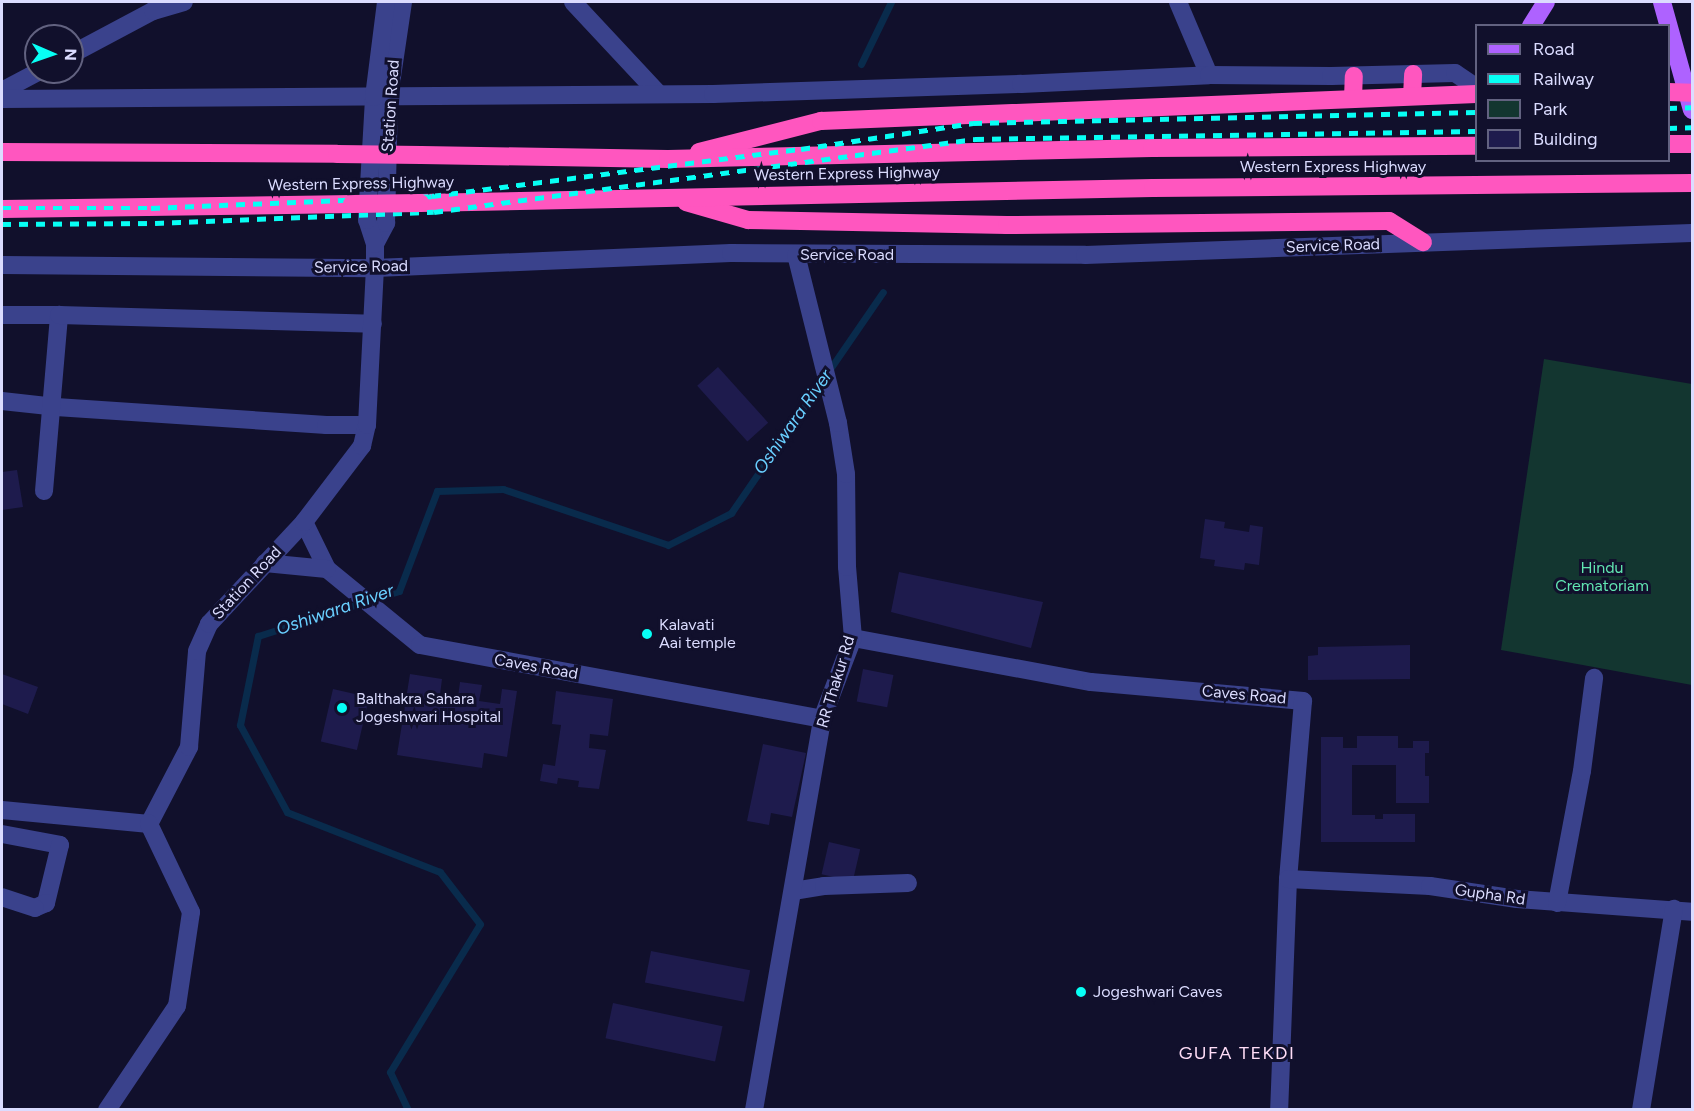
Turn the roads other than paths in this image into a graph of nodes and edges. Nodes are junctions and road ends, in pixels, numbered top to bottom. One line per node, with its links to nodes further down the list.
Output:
1 (184, 2): 11 (street)
2 (386, 2): 22 (street, Station Road)
3 (403, 2): 22 (street, Station Road)
4 (573, 2): 18 (street)
5 (1178, 2): 13 (street)
6 (1546, 2): 8 (main road)
7 (1662, 2): 9 (main road)
8 (1532, 24)
9 (1669, 24)
10 (1670, 28): 23 (main road)
11 (84, 48)
12 (1413, 74): 14 (street); 16 (street); 21 (highway)
13 (1209, 75): 14 (street); 18 (street)
14 (1354, 76): 25 (highway)
15 (24, 79): 17 (street)
16 (1475, 86)
17 (2, 91)
18 (658, 93): 22 (street)
19 (1670, 93): 23 (highway)
20 (1475, 94): 21 (highway)
21 (1412, 96): 25 (highway)
22 (381, 97): 24 (street); 38 (street, Station Road)
23 (1691, 98)
24 (2, 99)
25 (1353, 99): 30 (highway)
26 (1670, 144): 27 (highway)
27 (1692, 144)
28 (1475, 146): 30 (highway, Western Express Highway)
29 (2, 152): 30 (highway, Western Express Highway, bridge)
30 (668, 159)
31 (1692, 183): 32 (highway, Western Express Highway)
32 (668, 197): 33 (highway, Western Express Highway, bridge); 35 (highway)
33 (2, 209)
34 (1692, 232): 35 (street, Service Road)
35 (1423, 242): 36 (street, Service Road)
36 (796, 255): 38 (street, Service Road); 49 (street, RR Thakur Rd)
37 (2, 265): 38 (street, Service Road)
38 (375, 268): 41 (street, Station Road)
39 (2, 315): 40 (street)
40 (59, 315): 41 (street); 43 (street)
41 (373, 324): 44 (street, Station Road)
42 (2, 401): 43 (street)
43 (50, 407): 44 (street); 45 (street)
44 (367, 425): 46 (street, Station Road)
45 (44, 491)
46 (304, 522): 47 (street, Station Road); 48 (street, Caves Road)
47 (265, 563): 48 (street); 54 (street, Station Road)
48 (327, 570): 51 (street, Caves Road)
49 (853, 638): 51 (street, RR Thakur Rd); 57 (street, Caves Road)
50 (1594, 678): 61 (street)
51 (822, 719): 59 (street, RR Thakur Rd)
52 (2, 810): 53 (street)
53 (65, 817): 54 (street); 56 (street)
54 (149, 824): 64 (street)
55 (2, 834): 56 (street)
56 (60, 845): 60 (street)
57 (1288, 879): 61 (street, Gupha Rd); 66 (street, Caves Road)
58 (908, 884): 59 (street)
59 (793, 891): 65 (street, RR Thakur Rd)
60 (2, 897)
61 (1557, 903): 62 (street, Gupha Rd)
62 (1674, 909): 63 (street, Gupha Rd); 67 (street)
63 (1692, 912)
64 (106, 1110)
65 (754, 1110)
66 (1279, 1110)
67 (1641, 1110)

